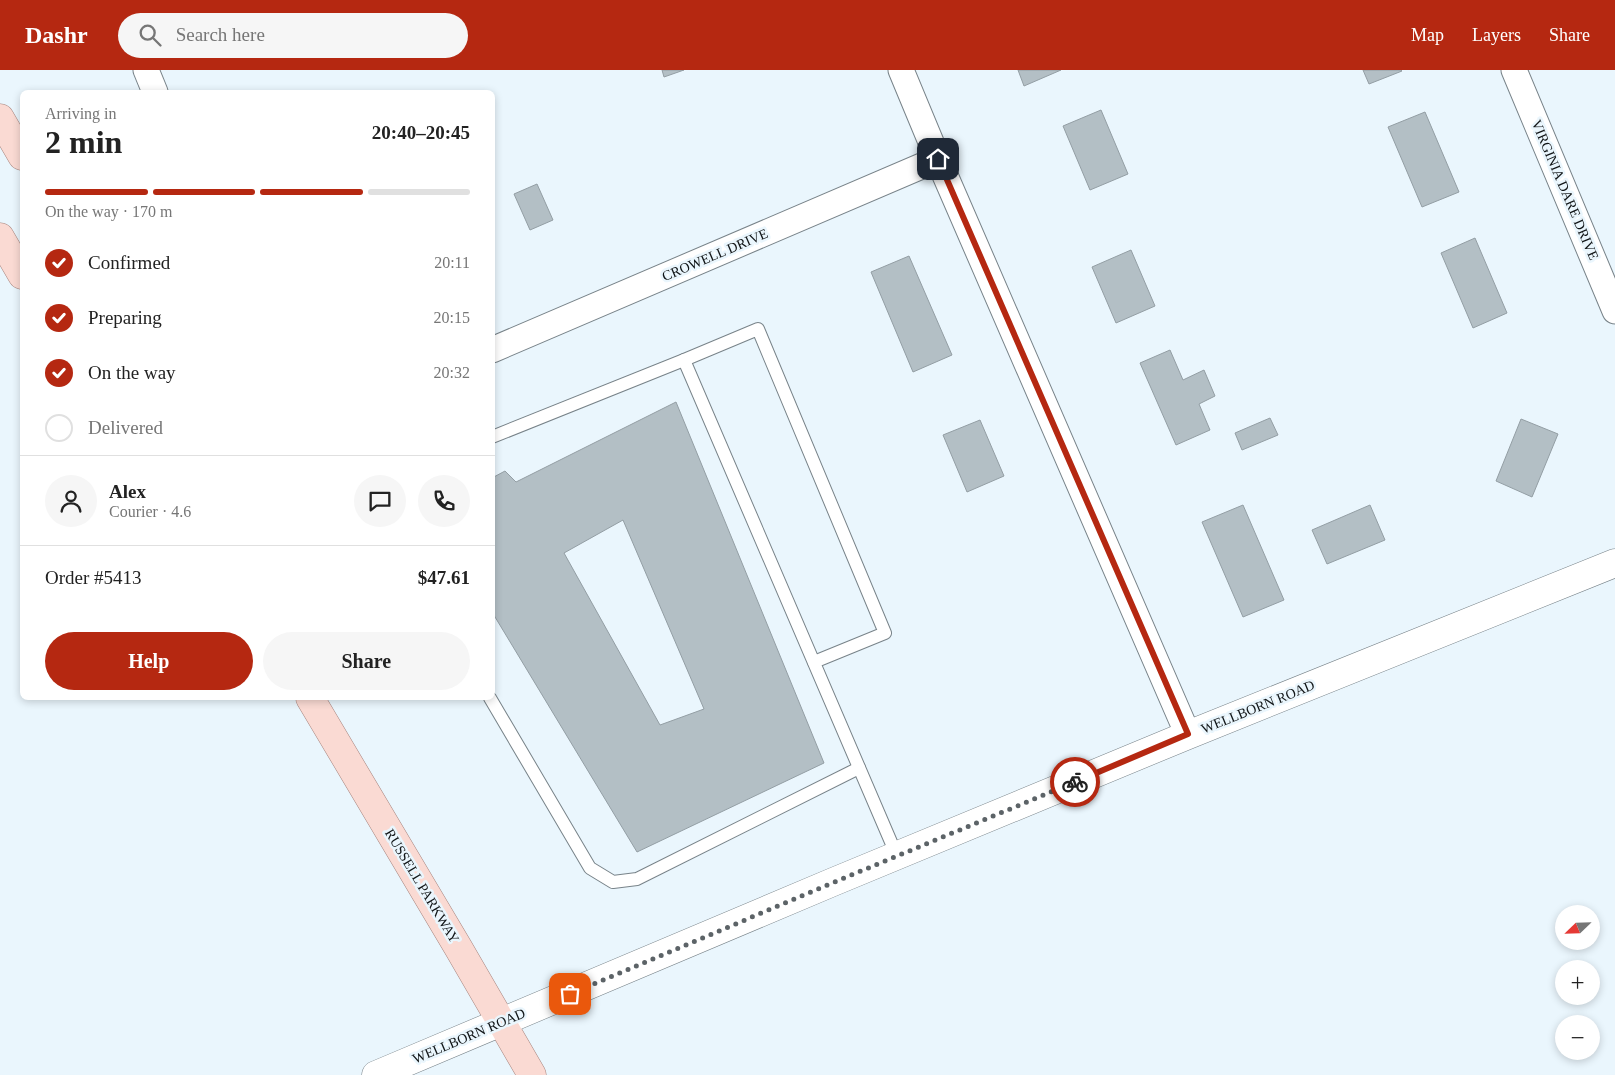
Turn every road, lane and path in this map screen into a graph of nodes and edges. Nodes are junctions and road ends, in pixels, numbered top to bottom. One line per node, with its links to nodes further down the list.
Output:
1 (146, 70): 4 (street)
2 (902, 70): 7 (street)
3 (1514, 70): 10 (street, VIRGINIA DARE DRIVE)
4 (154, 90)
5 (0, 118): 6 (main road)
6 (20, 153)
7 (938, 159): 11 (street, CROWELL DRIVE); 18 (street)
8 (0, 237): 9 (main road)
9 (20, 272)
10 (1615, 311)
11 (495, 349)
12 (684, 360): 13 (lane); 15 (lane); 15 (lane)
13 (495, 437)
14 (1615, 563): 18 (street, WELLBORN ROAD)
15 (814, 662): 19 (lane)
16 (311, 700): 21 (main road, RUSSELL PARKWAY)
17 (491, 700): 19 (lane)
18 (1188, 734): 20 (street, WELLBORN ROAD)
19 (859, 768): 20 (lane)
20 (896, 856): 21 (street, WELLBORN ROAD)
21 (502, 1022): 22 (street, WELLBORN ROAD); 23 (main road, RUSSELL PARKWAY)
22 (376, 1075)
23 (532, 1075)

